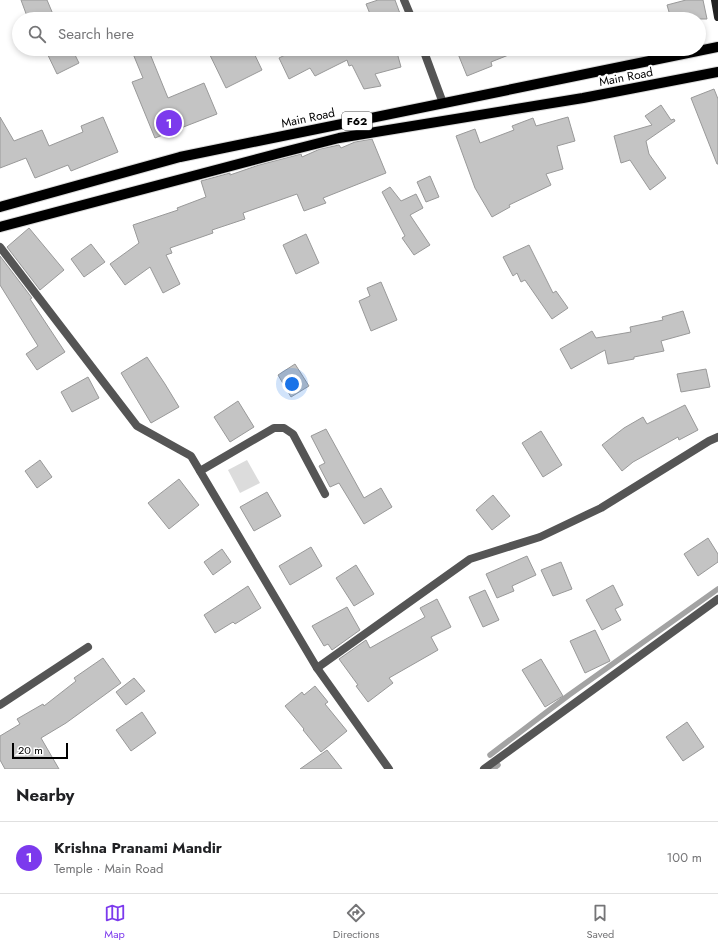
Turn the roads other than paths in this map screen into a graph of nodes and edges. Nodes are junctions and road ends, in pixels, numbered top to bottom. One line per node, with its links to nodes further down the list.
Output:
1 (404, 0): 3 (street)
2 (715, 0): 4 (street)
3 (409, 12)
4 (718, 17)
5 (718, 47): 6 (main road, Main Road / F62)
6 (706, 49)
7 (426, 56): 10 (street)
8 (674, 56): 10 (main road, Main Road / F62)
9 (718, 72): 12 (main road, Main Road / F62)
10 (443, 103): 11 (main road, Main Road / F62)
11 (0, 207)
12 (0, 227)
13 (0, 247): 15 (street)
14 (718, 438): 19 (street)
15 (200, 471): 16 (street); 19 (street)
16 (325, 494)
17 (718, 599): 22 (street)
18 (88, 647): 20 (street)
19 (317, 668): 21 (street)
20 (0, 704)
21 (389, 769)
22 (484, 769)

